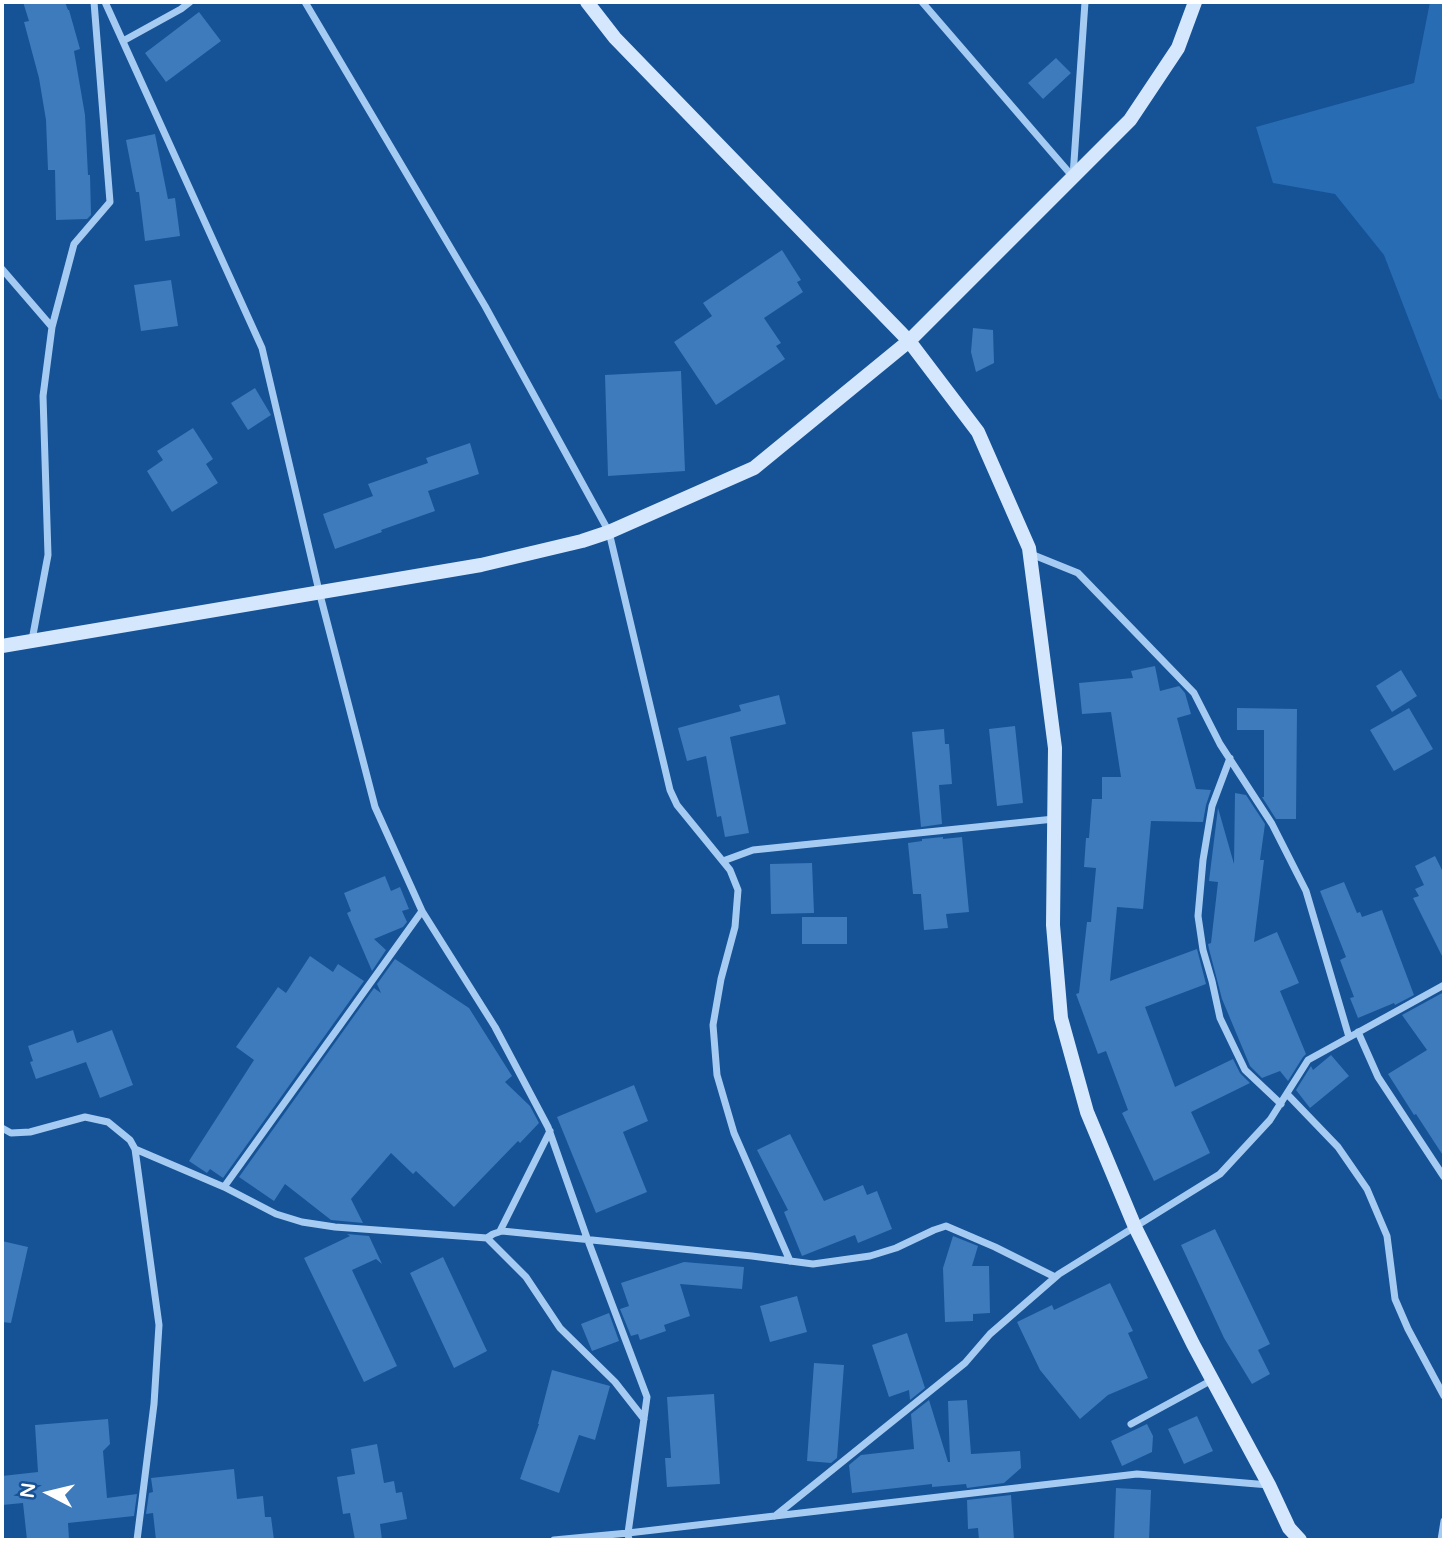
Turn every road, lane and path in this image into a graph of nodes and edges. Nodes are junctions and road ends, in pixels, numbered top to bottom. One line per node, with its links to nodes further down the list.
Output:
1 (94, 2): 12 (street)
2 (105, 2): 9 (street)
3 (190, 2): 9 (street)
4 (305, 2): 14 (street)
5 (587, 2): 13 (street)
6 (922, 2): 10 (street)
7 (1084, 2): 10 (street)
8 (1195, 2): 10 (street)
9 (123, 41): 16 (street)
10 (1073, 177): 13 (street)
11 (2, 269): 12 (street)
12 (52, 327): 17 (street)
13 (909, 341): 14 (street); 15 (street)
14 (609, 532): 16 (street); 21 (street)
15 (1030, 554): 19 (street); 20 (street)
16 (319, 591): 17 (street); 22 (street)
17 (32, 640): 18 (street)
18 (2, 646)
19 (1230, 758): 25 (street); 27 (street)
20 (1054, 819): 21 (street); 33 (street)
21 (723, 861): 37 (street)
22 (422, 911): 29 (street); 32 (street)
23 (1444, 985): 24 (street)
24 (1358, 1032): 25 (street); 31 (street)
25 (1349, 1037): 26 (street)
26 (1287, 1094): 27 (street); 40 (street)
27 (1281, 1104): 33 (street)
28 (2, 1128): 30 (street)
29 (550, 1131): 34 (street); 36 (street)
30 (135, 1149): 32 (street); 47 (street)
31 (1444, 1177)
32 (225, 1187): 35 (street)
33 (1135, 1227): 38 (street); 39 (street)
34 (500, 1231): 35 (street); 36 (street)
35 (487, 1238): 41 (street)
36 (587, 1238): 37 (street); 41 (street)
37 (790, 1261): 38 (street)
38 (1055, 1278): 44 (street)
39 (1212, 1380): 42 (street); 43 (street)
40 (1444, 1396)
41 (644, 1419): 46 (street)
42 (1130, 1424)
43 (1269, 1485): 44 (street); 49 (street)
44 (775, 1516): 46 (street)
45 (1444, 1521): 50 (street)
46 (628, 1537): 48 (street)
47 (137, 1540)
48 (554, 1540)
49 (1300, 1540)
50 (1440, 1540)

